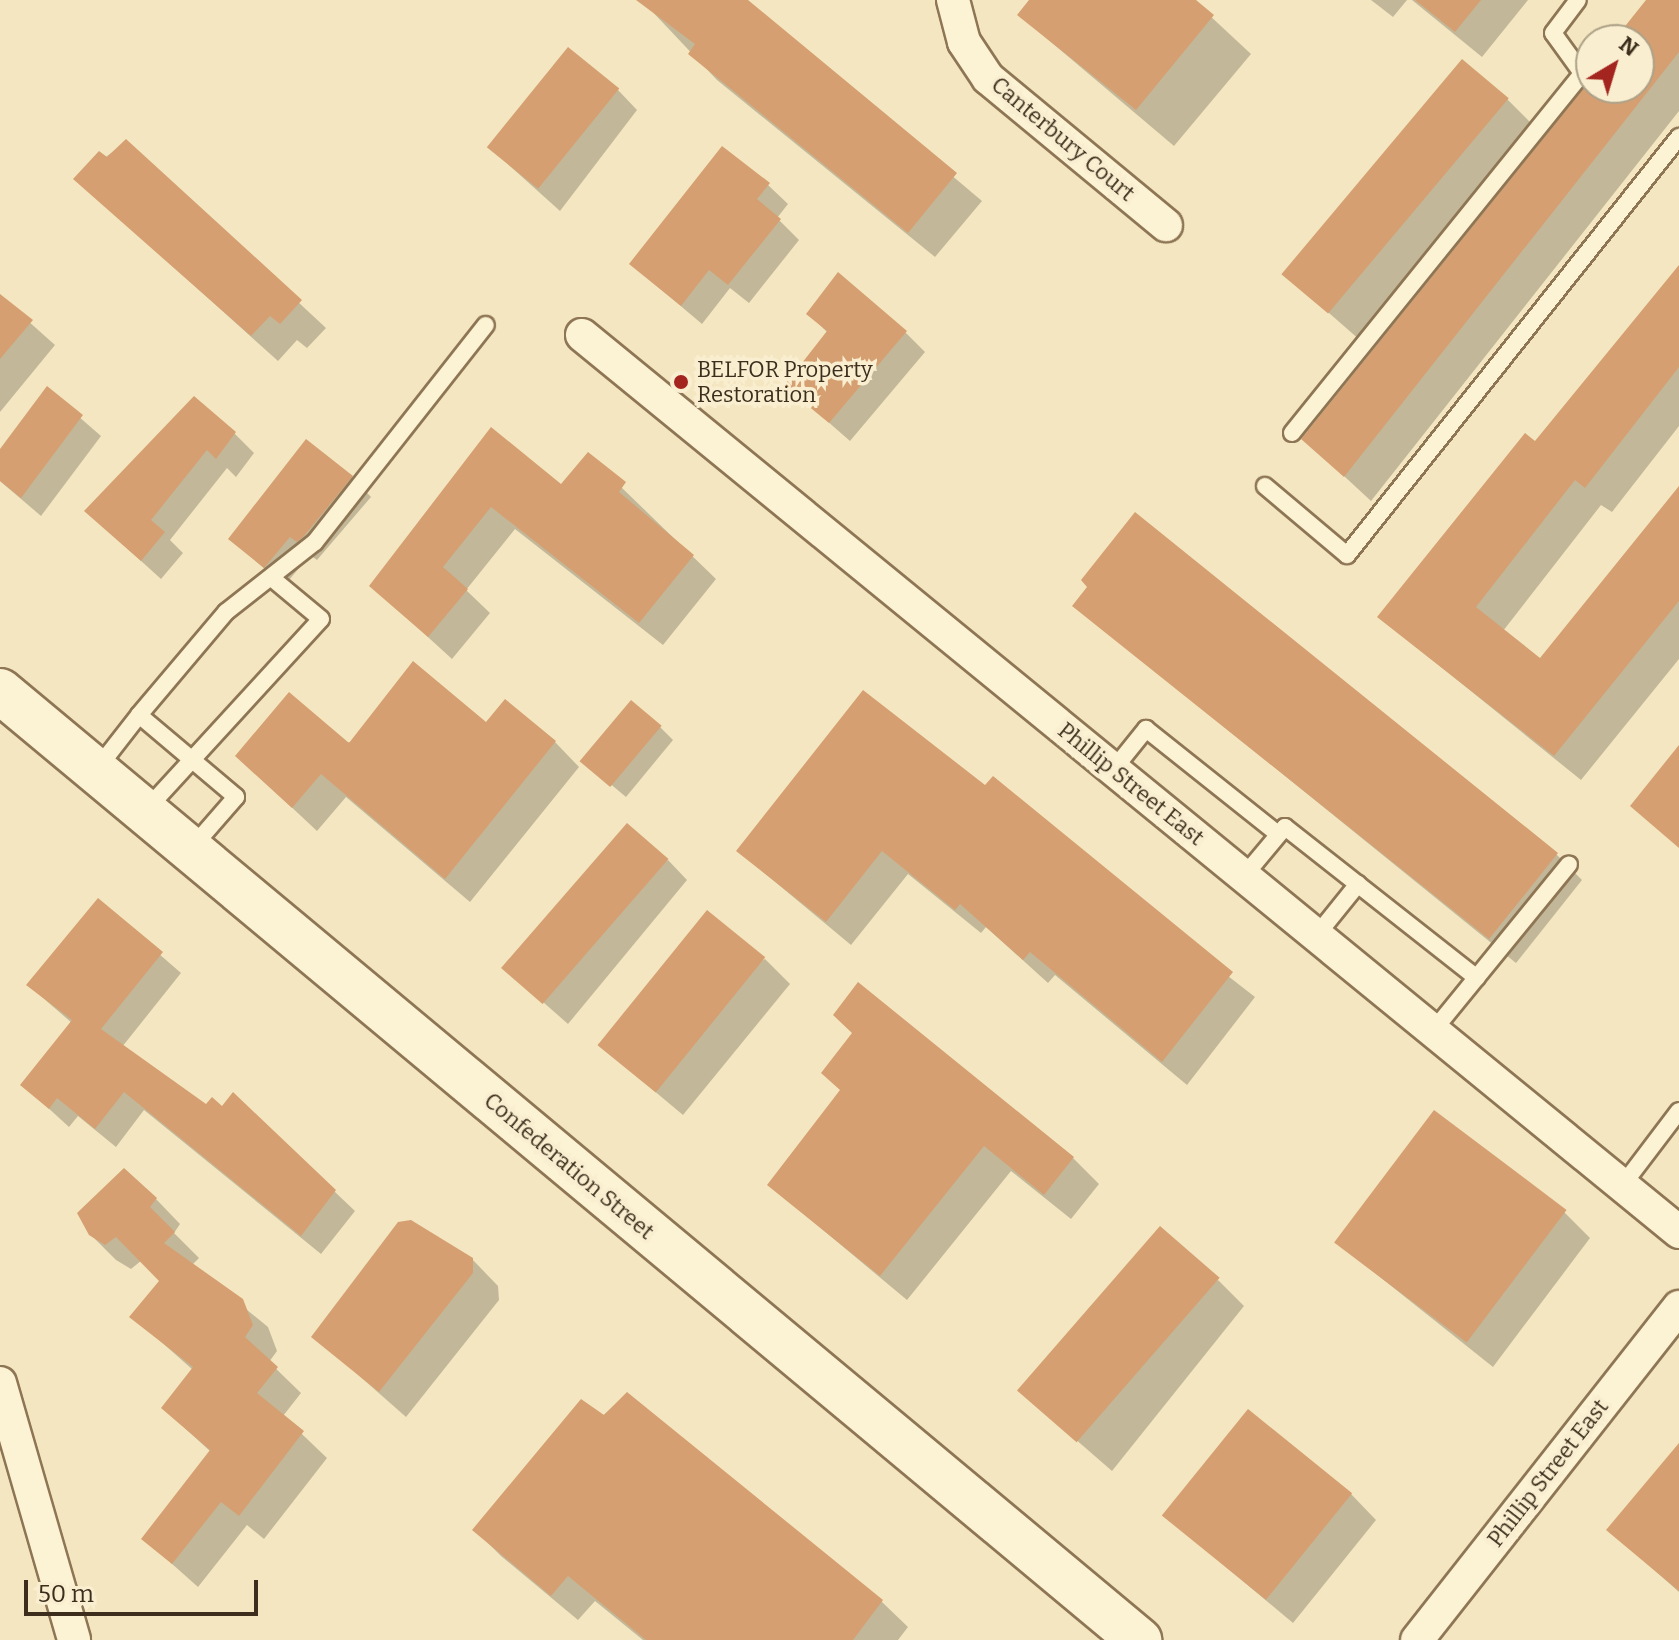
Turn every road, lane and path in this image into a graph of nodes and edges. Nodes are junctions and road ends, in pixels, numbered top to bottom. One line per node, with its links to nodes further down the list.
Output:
1 (953, 0): 4 (street, Canterbury Court)
2 (1578, 0): 7 (lane)
3 (1679, 137): 8 (lane)
4 (1166, 225)
5 (486, 325): 9 (lane)
6 (582, 335): 14 (street, Phillip Street East)
7 (1292, 433)
8 (1265, 486)
9 (273, 579): 11 (lane); 12 (lane)
10 (3, 700): 13 (main road, Confederation Street)
11 (139, 715): 12 (lane); 13 (lane)
12 (191, 758): 15 (lane); 17 (lane)
13 (96, 770): 15 (main road, Confederation Street)
14 (1113, 770): 16 (lane); 19 (street, Phillip Street East)
15 (145, 812): 17 (main road, Confederation Street)
16 (1278, 834): 19 (lane); 20 (lane)
17 (190, 850): 30 (main road, Confederation Street)
18 (1569, 864): 22 (lane)
19 (1244, 876): 21 (street, Phillip Street East)
20 (1358, 884): 21 (lane); 22 (lane)
21 (1316, 936): 23 (street, Phillip Street East)
22 (1477, 978): 23 (lane)
23 (1433, 1031): 25 (street, Phillip Street East)
24 (1679, 1111): 25 (lane)
25 (1622, 1186): 26 (street, Phillip Street East)
26 (1679, 1232)
27 (1679, 1307): 31 (street, Phillip Street East)
28 (0, 1383): 29 (street)
29 (74, 1640)
30 (1139, 1640)
31 (1417, 1640)

